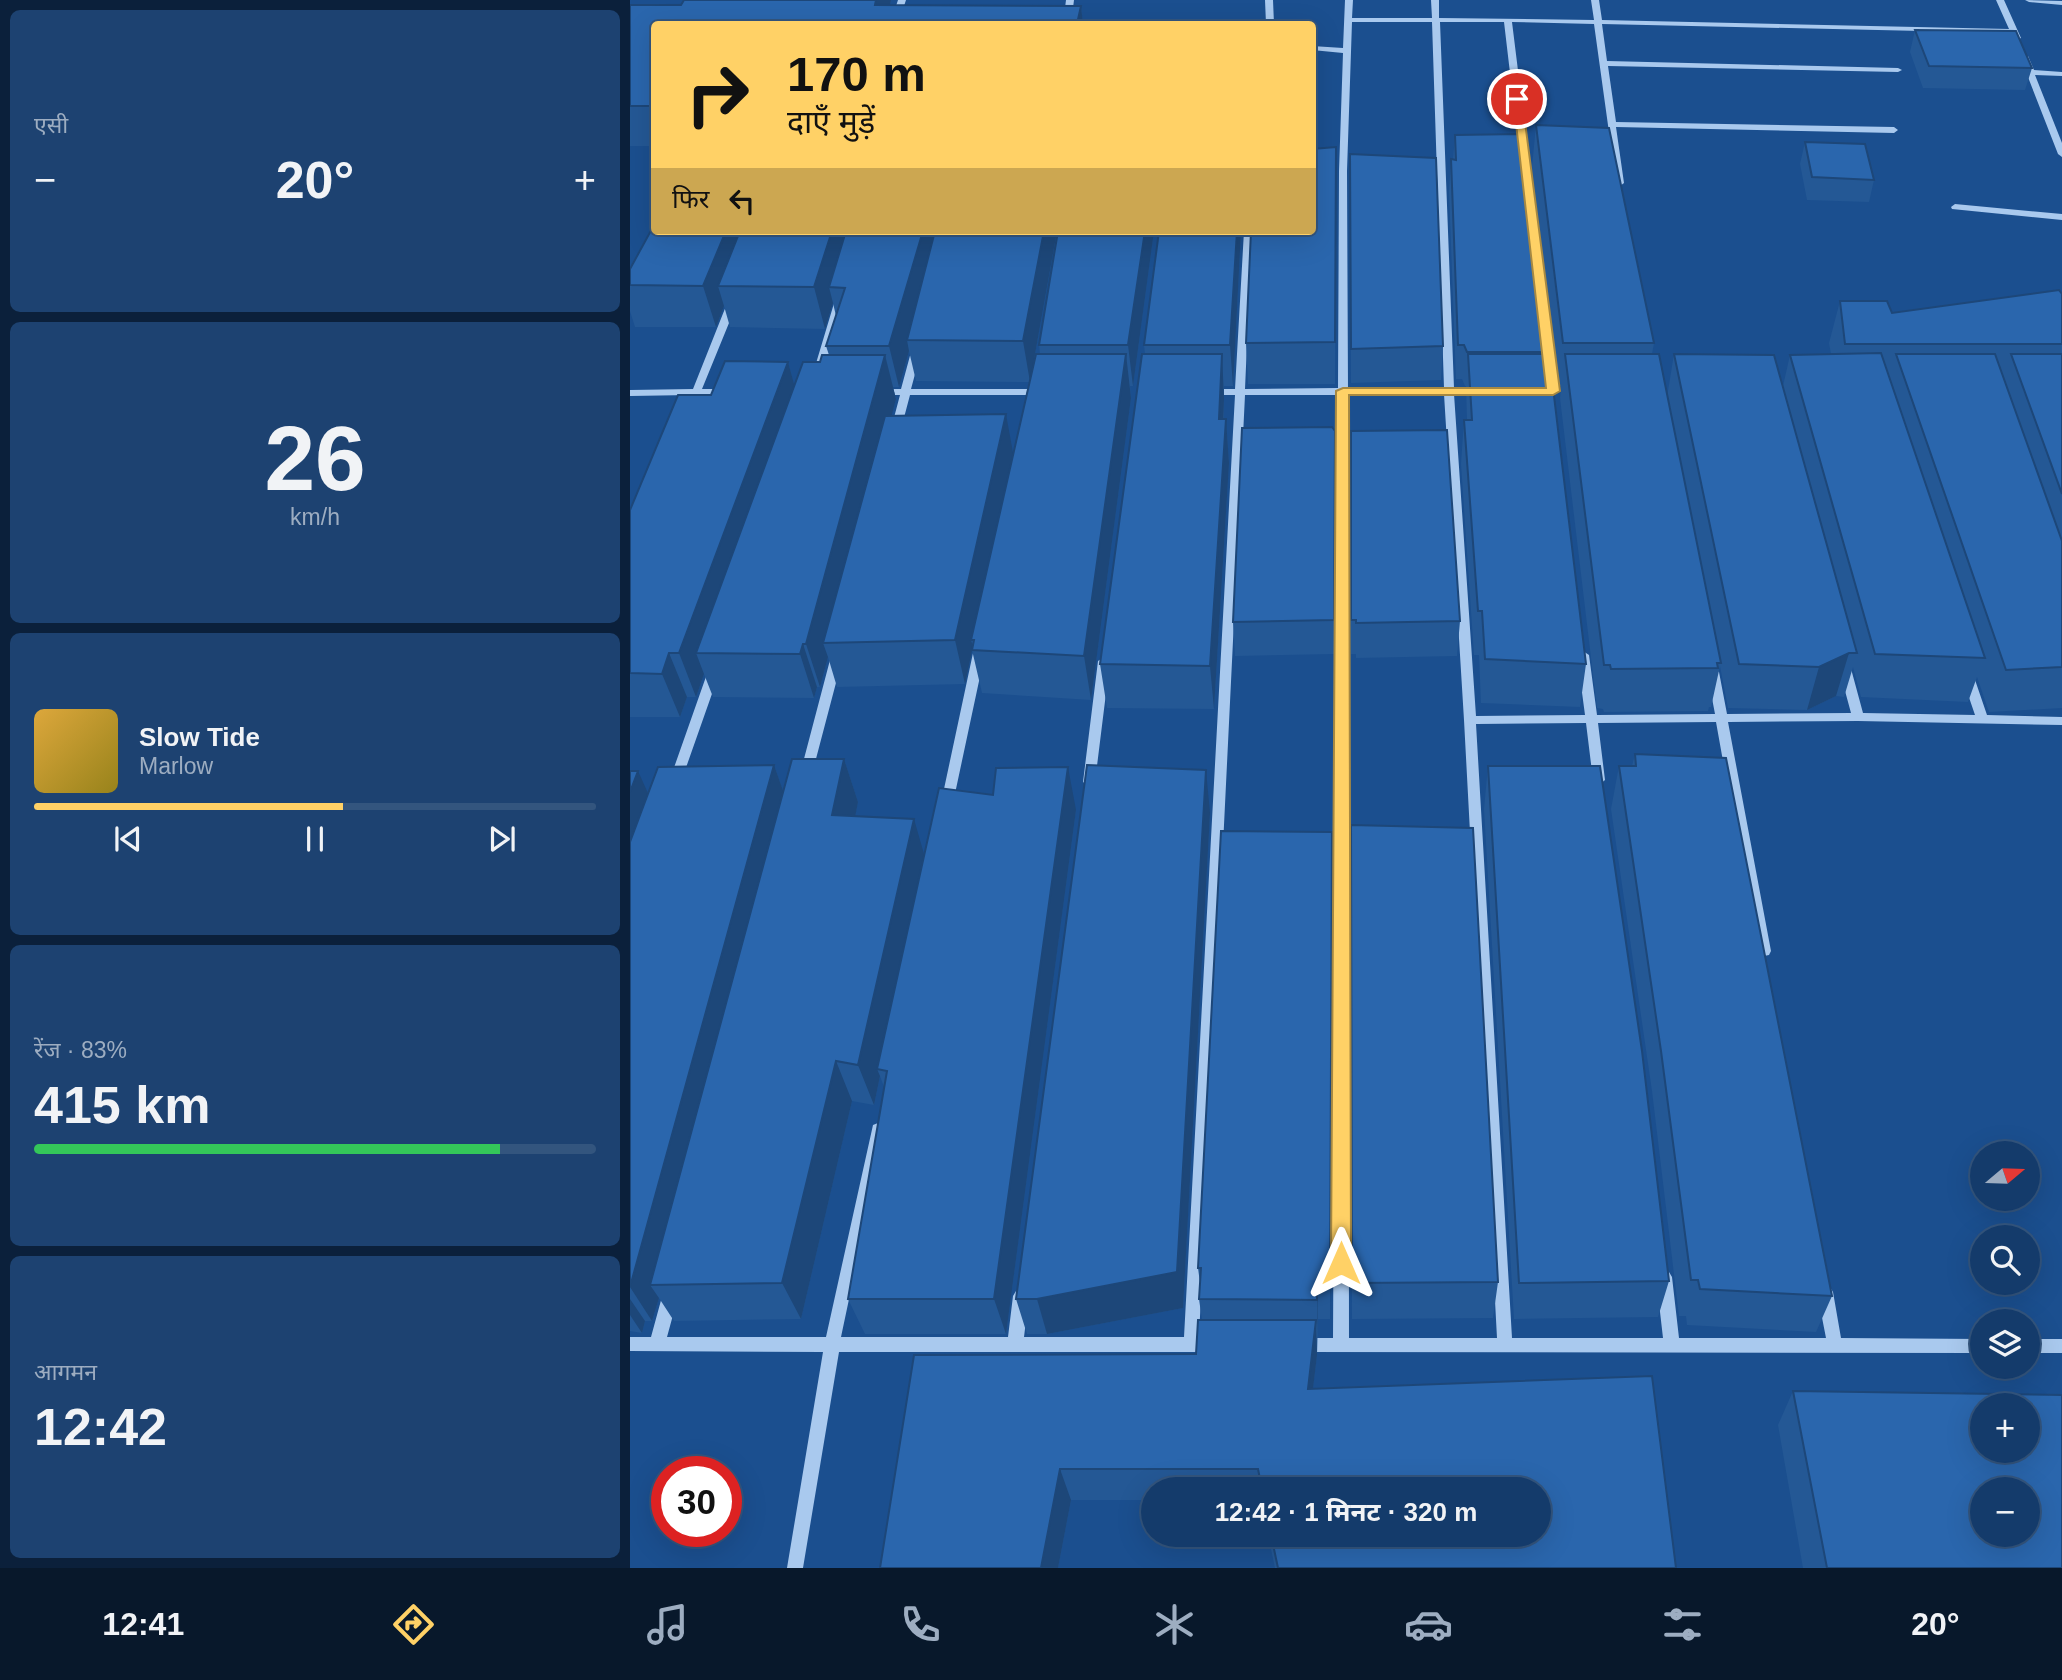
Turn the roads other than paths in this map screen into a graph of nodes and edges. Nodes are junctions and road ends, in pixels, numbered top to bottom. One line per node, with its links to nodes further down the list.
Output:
1 (902, 0): 12 (street)
2 (1070, 0): 13 (street)
3 (1269, 0): 14 (street)
4 (1349, 0): 10 (street)
5 (1435, 0): 15 (street)
6 (1595, 0): 16 (street)
7 (2000, 0): 17 (street)
8 (2029, 0): 9 (street)
9 (2062, 3)
10 (1348, 20): 15 (street); 19 (street)
11 (1508, 20): 15 (street); 16 (street); 36 (street)
12 (895, 21)
13 (1067, 21)
14 (1270, 21)
15 (1436, 22): 39 (street)
16 (1598, 22): 17 (street); 20 (street)
17 (2015, 31): 22 (street)
18 (1316, 48): 19 (street)
19 (1347, 51): 38 (street)
20 (1603, 63): 21 (street); 24 (street)
21 (1898, 70)
22 (2030, 72): 23 (street); 26 (street)
23 (2062, 74)
24 (1612, 124): 25 (street); 28 (street)
25 (1894, 130)
26 (2058, 135): 27 (street)
27 (2062, 154)
28 (1622, 201)
29 (1955, 207): 30 (street)
30 (2062, 217)
31 (1248, 235): 46 (street)
32 (845, 284): 35 (street)
33 (736, 293): 48 (street)
34 (920, 339): 43 (street)
35 (817, 378)
36 (1552, 378)
37 (1038, 379): 44 (street)
38 (1343, 391): 39 (street); 46 (street); 84 (street)
39 (1449, 391): 40 (street); 62 (street)
40 (1488, 391)
41 (735, 392): 48 (street)
42 (866, 392): 43 (street)
43 (906, 392): 44 (street); 51 (street)
44 (1042, 392): 50 (street)
45 (1202, 392): 46 (street)
46 (1240, 392): 81 (street)
47 (630, 393): 48 (street)
48 (697, 393): 49 (street)
49 (691, 405)
50 (1032, 406)
51 (892, 446)
52 (983, 637): 70 (street)
53 (1581, 638): 63 (street)
54 (839, 647): 66 (street)
55 (1841, 652): 60 (street)
56 (1105, 654): 69 (street)
57 (717, 663): 68 (street)
58 (1711, 665): 64 (street)
59 (1965, 666): 61 (street)
60 (1858, 717): 61 (street); 64 (street)
61 (1982, 719): 65 (street)
62 (1470, 720): 63 (street); 85 (street)
63 (1590, 720): 64 (street); 67 (street)
64 (1722, 720): 71 (street)
65 (2062, 721)
66 (804, 781)
67 (1600, 789)
68 (671, 792)
69 (1087, 792)
70 (945, 814)
71 (1766, 965)
72 (881, 1113): 79 (street)
73 (1662, 1265): 86 (street)
74 (675, 1277): 78 (street)
75 (1823, 1278): 87 (street)
76 (1022, 1289): 80 (street)
77 (630, 1344): 78 (street)
78 (657, 1344): 79 (street)
79 (832, 1344): 80 (street); 91 (street)
80 (1015, 1344): 81 (street)
81 (1191, 1345): 82 (street)
82 (1232, 1345)
83 (1286, 1345): 84 (street)
84 (1341, 1345): 85 (street)
85 (1505, 1346): 86 (street)
86 (1672, 1346): 87 (street)
87 (1835, 1346): 88 (street)
88 (1970, 1346)
89 (2040, 1346): 90 (street)
90 (2062, 1346)
91 (795, 1568)

